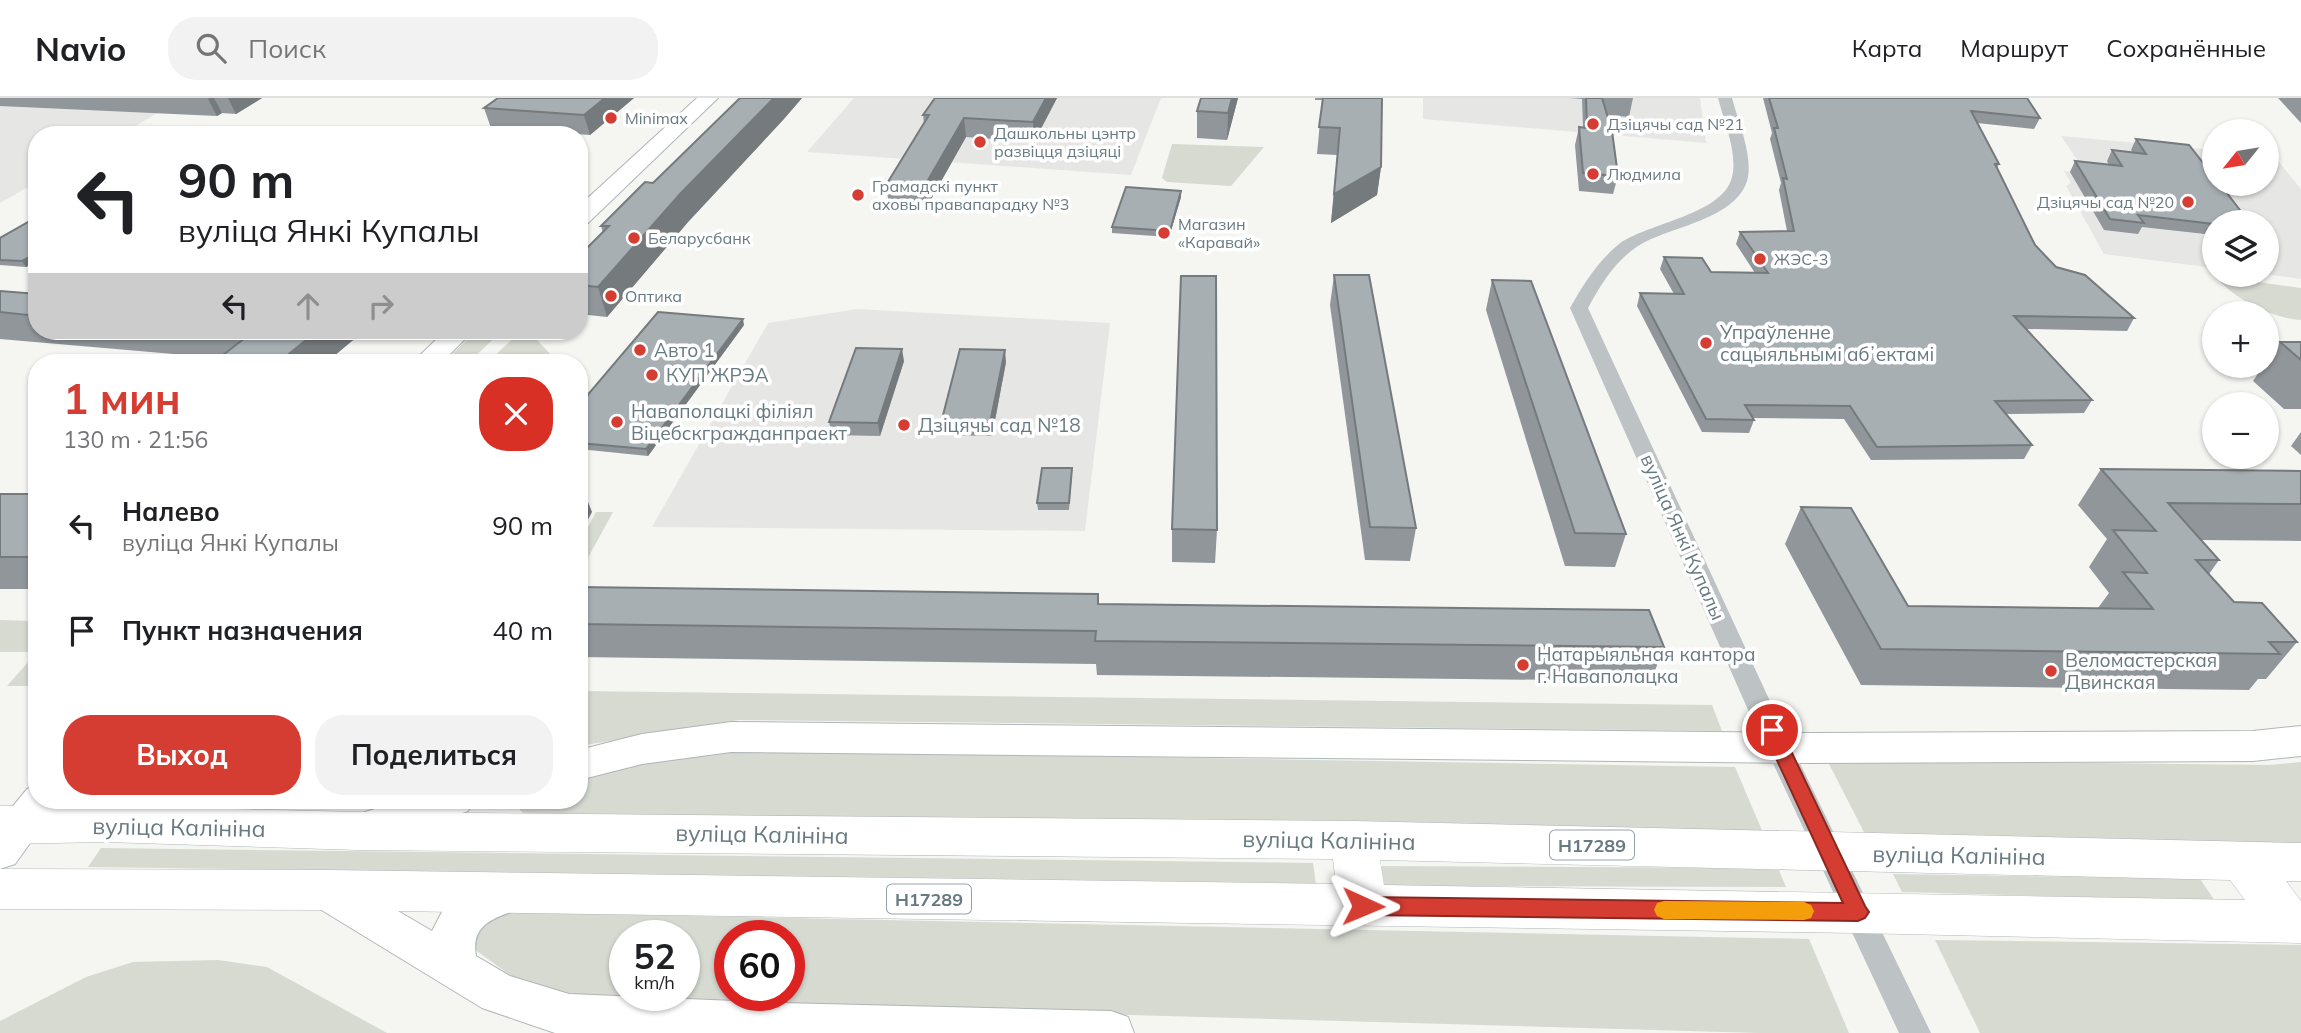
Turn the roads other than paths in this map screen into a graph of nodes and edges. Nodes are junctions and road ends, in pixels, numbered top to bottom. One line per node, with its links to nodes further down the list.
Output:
1 (708, 98): 3 (street)
2 (1725, 98): 7 (street, вуліца Янкі Купалы)
3 (588, 211)
4 (450, 340): 5 (street)
5 (435, 354)
6 (2301, 741): 7 (street)
7 (1781, 748): 8 (street); 13 (street, вуліца Янкі Купалы)
8 (588, 763)
9 (426, 809): 11 (street, вуліца Калініна)
10 (15, 826): 11 (main road, вуліца Калініна / Н17289)
11 (358, 831): 12 (main road, вуліца Калініна / Н17289)
12 (1354, 840): 13 (main road, вуліца Калініна / Н17289); 19 (main road)
13 (1830, 852): 14 (main road, вуліца Калініна / Н17289); 20 (street, вуліца Янкі Купалы)
14 (2243, 861): 15 (main road, вуліца Калініна / Н17289); 21 (main road)
15 (2301, 862)
16 (0, 889): 17 (main road, Н17289)
17 (325, 890): 18 (main road, Н17289); 22 (street)
18 (512, 893): 19 (main road, Н17289); 22 (street)
19 (1363, 906): 20 (main road, Н17289)
20 (1858, 912): 21 (main road, Н17289); 24 (street, вуліца Янкі Купалы)
21 (2295, 922)
22 (459, 971): 23 (street)
23 (1111, 1033)
24 (1915, 1033)

